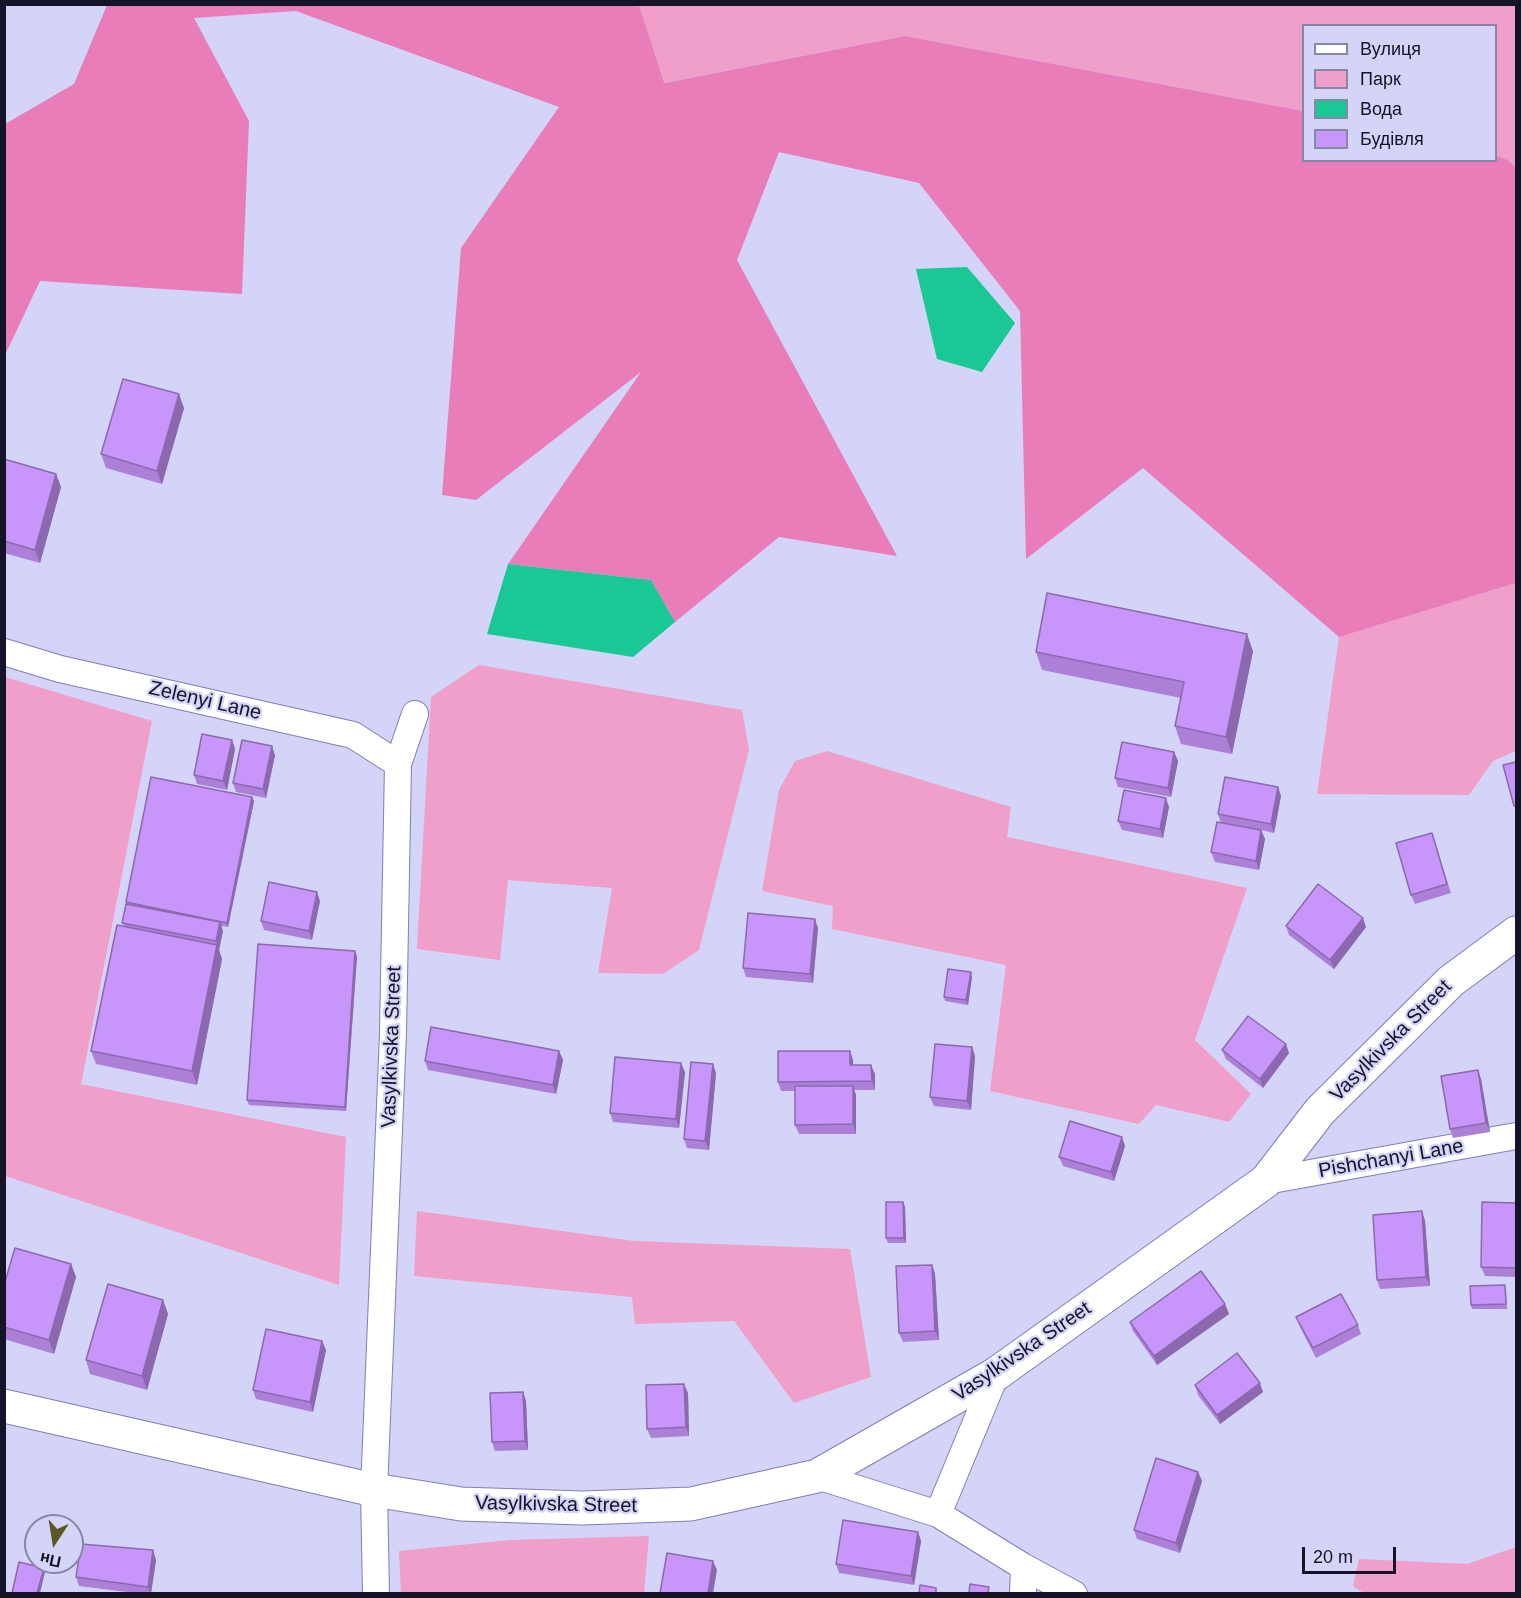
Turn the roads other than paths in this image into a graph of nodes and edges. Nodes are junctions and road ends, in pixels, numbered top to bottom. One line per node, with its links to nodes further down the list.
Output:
1 (4, 652): 3 (street, Zelenyi Lane)
2 (415, 714): 3 (street, Vasylkivska Street)
3 (398, 764): 10 (street, Vasylkivska Street)
4 (1516, 933): 6 (street, Vasylkivska Street)
5 (1516, 1136): 6 (street, Pishchanyi Lane)
6 (1266, 1181): 7 (street, Vasylkivska Street)
7 (996, 1374): 9 (street, Vasylkivska Street); 11 (street)
8 (4, 1406): 10 (street, Vasylkivska Street)
9 (817, 1476): 10 (street, Vasylkivska Street); 11 (street)
10 (374, 1490): 13 (street, Vasylkivska Street)
11 (938, 1514): 12 (street)
12 (1024, 1568): 14 (street); 15 (street)
13 (376, 1593)
14 (1023, 1593)
15 (1074, 1593)

